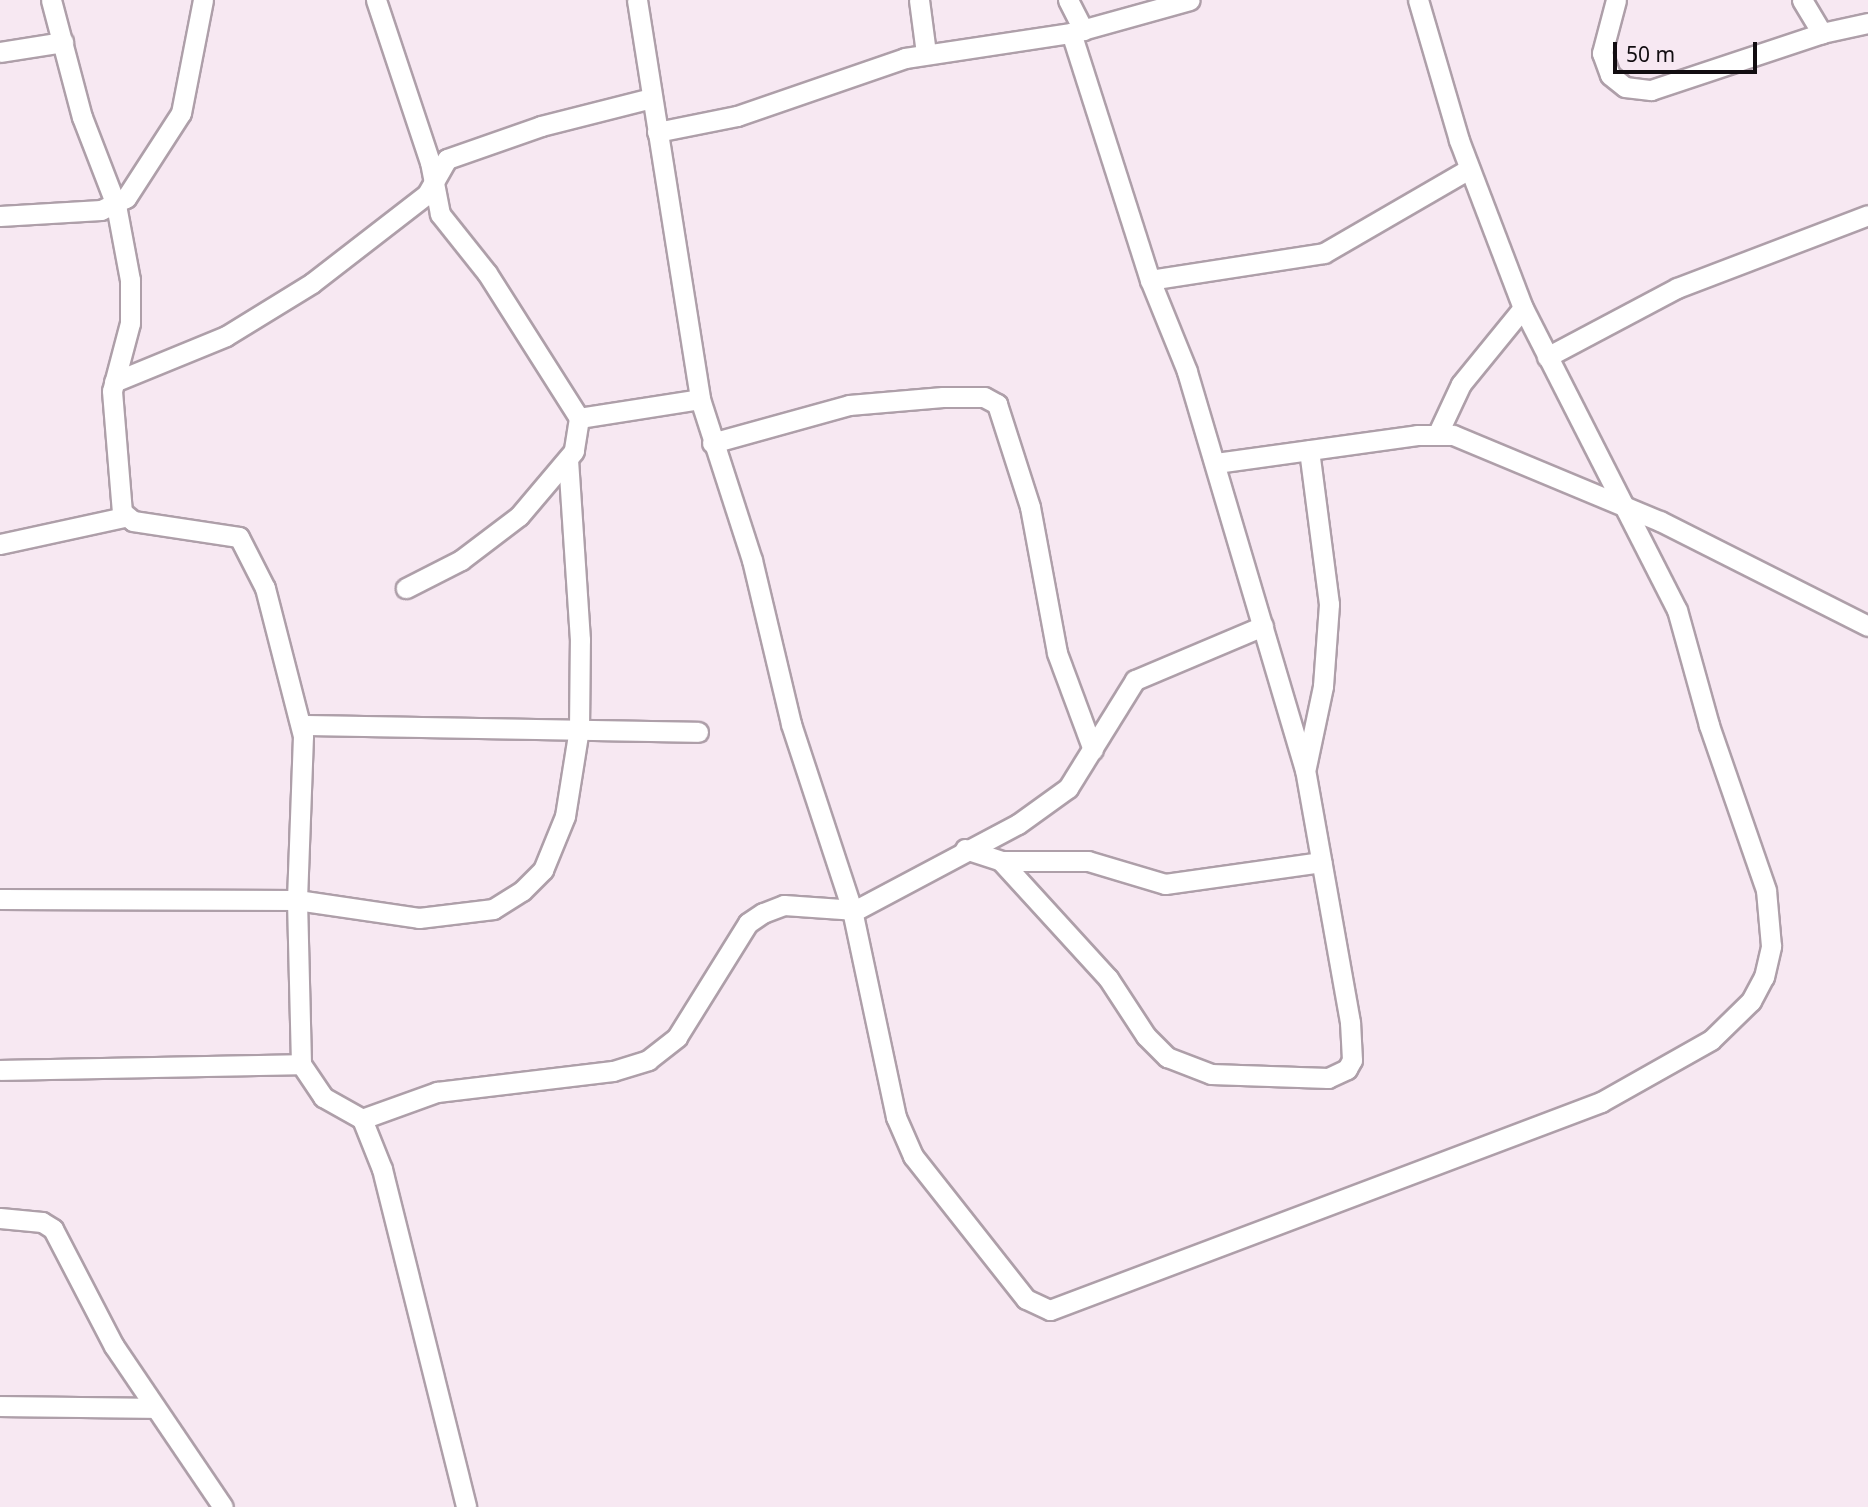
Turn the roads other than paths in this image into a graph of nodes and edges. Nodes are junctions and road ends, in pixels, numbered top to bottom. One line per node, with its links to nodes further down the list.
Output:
1 (51, 0): 14 (street)
2 (203, 0): 21 (street)
3 (376, 0): 20 (street)
4 (637, 0): 17 (street)
5 (919, 0): 16 (street)
6 (1068, 0): 12 (street)
7 (1190, 0): 12 (street)
8 (1418, 0): 19 (street)
9 (1615, 0): 13 (street)
10 (1802, 0): 13 (street)
11 (1868, 23): 13 (street)
12 (1077, 32): 16 (street); 24 (street)
13 (1822, 33)
14 (63, 42): 15 (street); 21 (street)
15 (0, 52)
16 (926, 54): 18 (street)
17 (652, 98): 18 (street); 20 (street)
18 (657, 132): 28 (street)
19 (1469, 169): 24 (street); 25 (street)
20 (434, 186): 27 (street); 29 (street)
21 (116, 205): 23 (street); 27 (street)
22 (1868, 215): 26 (street)
23 (0, 216)
24 (1150, 280): 34 (street)
25 (1523, 308): 26 (street); 30 (street)
26 (1547, 356): 35 (street)
27 (114, 382): 36 (street)
28 (700, 399): 29 (street); 31 (street)
29 (579, 418): 33 (street)
30 (1438, 433): 32 (street); 35 (street)
31 (712, 443): 44 (street); 51 (street)
32 (1309, 450): 34 (street); 45 (street)
33 (568, 459): 38 (street); 42 (street)
34 (1216, 463): 39 (street)
35 (1624, 505): 40 (street); 51 (street)
36 (124, 517): 37 (street); 41 (street)
37 (0, 544)
38 (406, 589)
39 (1263, 626): 44 (street); 45 (street)
40 (1868, 626)
41 (302, 725): 42 (street); 50 (street)
42 (579, 729): 43 (street); 50 (street)
43 (698, 732)
44 (1093, 750): 46 (street)
45 (1305, 769): 48 (street)
46 (965, 849): 47 (street); 51 (street)
47 (1001, 861): 48 (street); 48 (street)
48 (1321, 862)
49 (0, 899): 50 (street)
50 (298, 900): 52 (street)
51 (852, 911): 54 (street)
52 (301, 1064): 53 (street); 54 (street)
53 (0, 1069)
54 (362, 1119): 59 (street)
55 (0, 1218): 57 (street)
56 (0, 1406): 57 (street)
57 (153, 1408): 58 (street)
58 (223, 1507)
59 (466, 1507)

